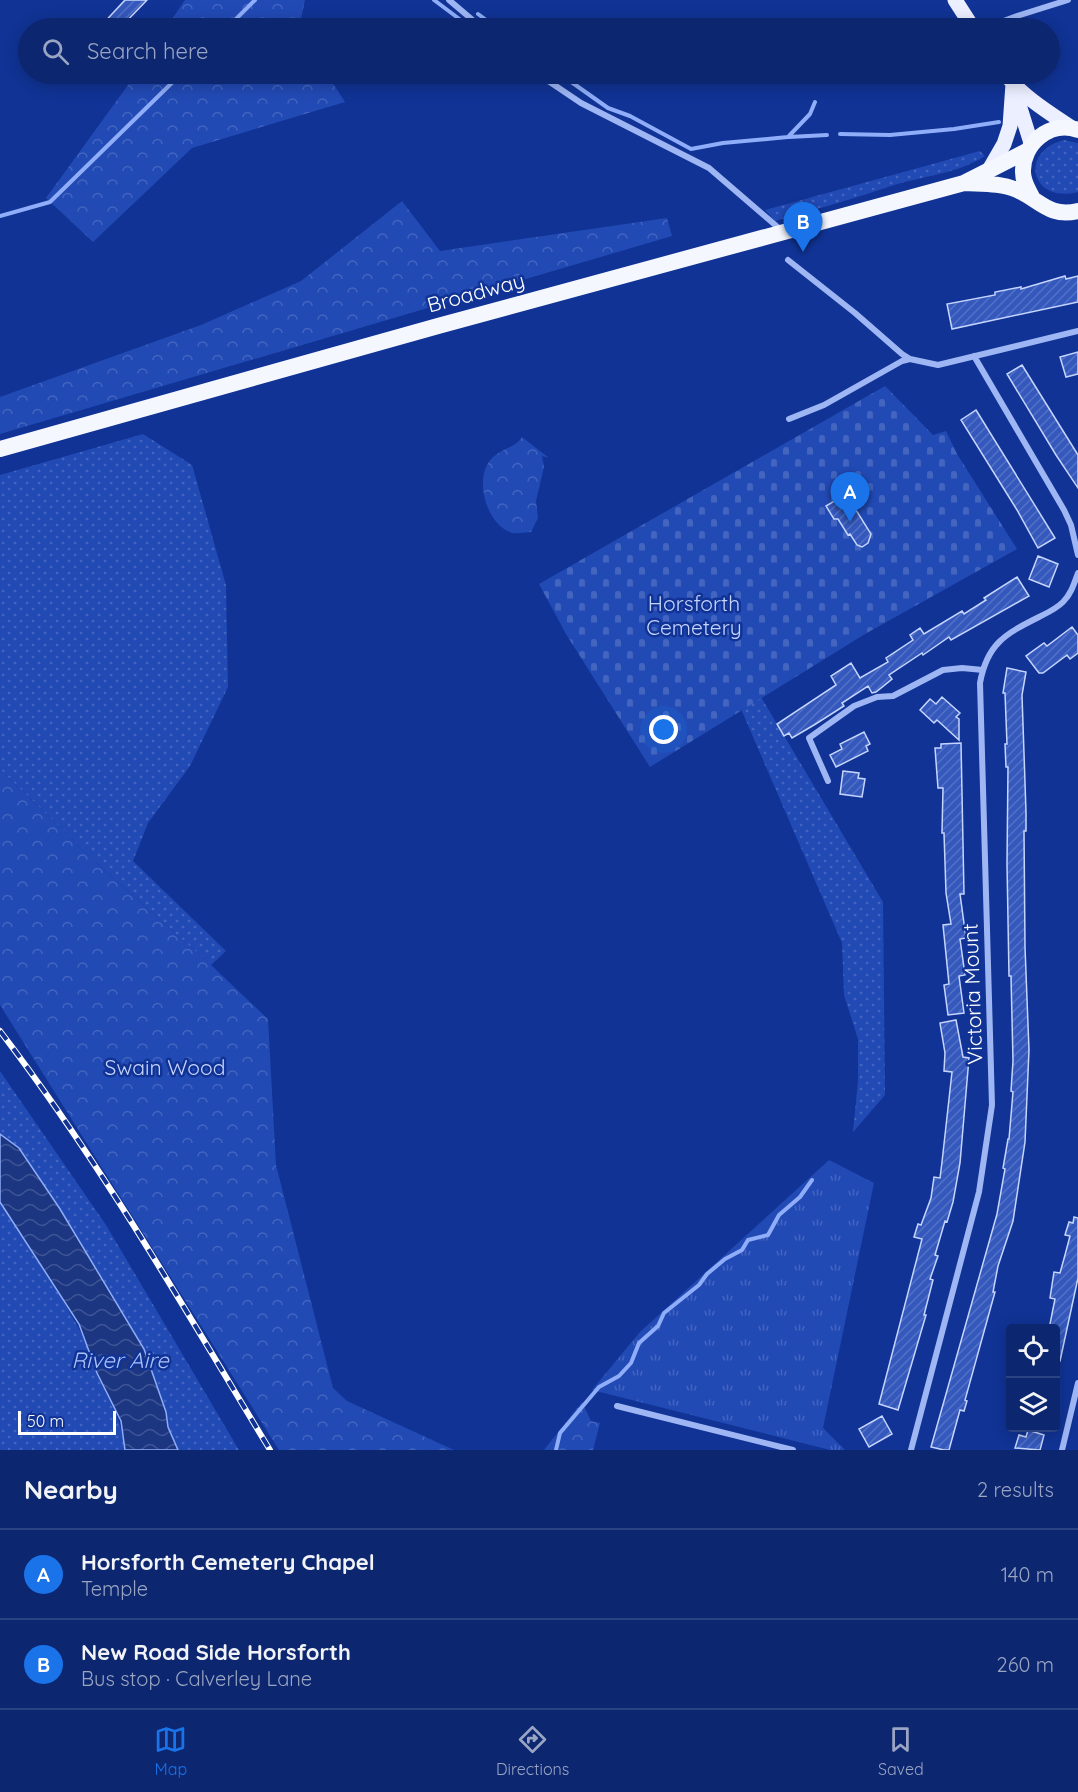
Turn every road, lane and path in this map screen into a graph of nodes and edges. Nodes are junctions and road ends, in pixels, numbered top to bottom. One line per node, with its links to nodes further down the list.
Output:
1 (449, 0): 4 (street)
2 (955, 0): 5 (main road)
3 (1068, 0): 6 (street)
4 (470, 18)
5 (967, 18)
6 (1012, 18)
7 (553, 84): 19 (street)
8 (1009, 84): 13 (main road)
9 (1010, 84): 12 (main road)
10 (1015, 84): 11 (main road)
11 (1075, 128): 12 (highway)
12 (1029, 147): 13 (highway); 15 (highway)
13 (989, 170): 14 (highway)
14 (964, 183): 15 (highway); 19 (highway, Broadway)
15 (1034, 199): 17 (highway)
16 (1078, 211): 17 (highway)
17 (1056, 212): 18 (main road)
18 (1078, 222)
19 (784, 232): 25 (highway, Broadway)
20 (788, 260): 23 (street)
21 (1078, 331): 22 (street)
22 (974, 356): 23 (street); 26 (street)
23 (910, 359): 24 (street)
24 (789, 419)
25 (0, 449)
26 (1078, 555)
27 (1078, 573): 28 (street, Victoria Mount)
28 (1076, 583): 29 (street, Victoria Mount)
29 (982, 670): 30 (street); 34 (street, Victoria Mount)
30 (828, 781)
31 (1078, 1383): 35 (street)
32 (617, 1406): 33 (street)
33 (793, 1450)
34 (911, 1450)
35 (1062, 1450)

